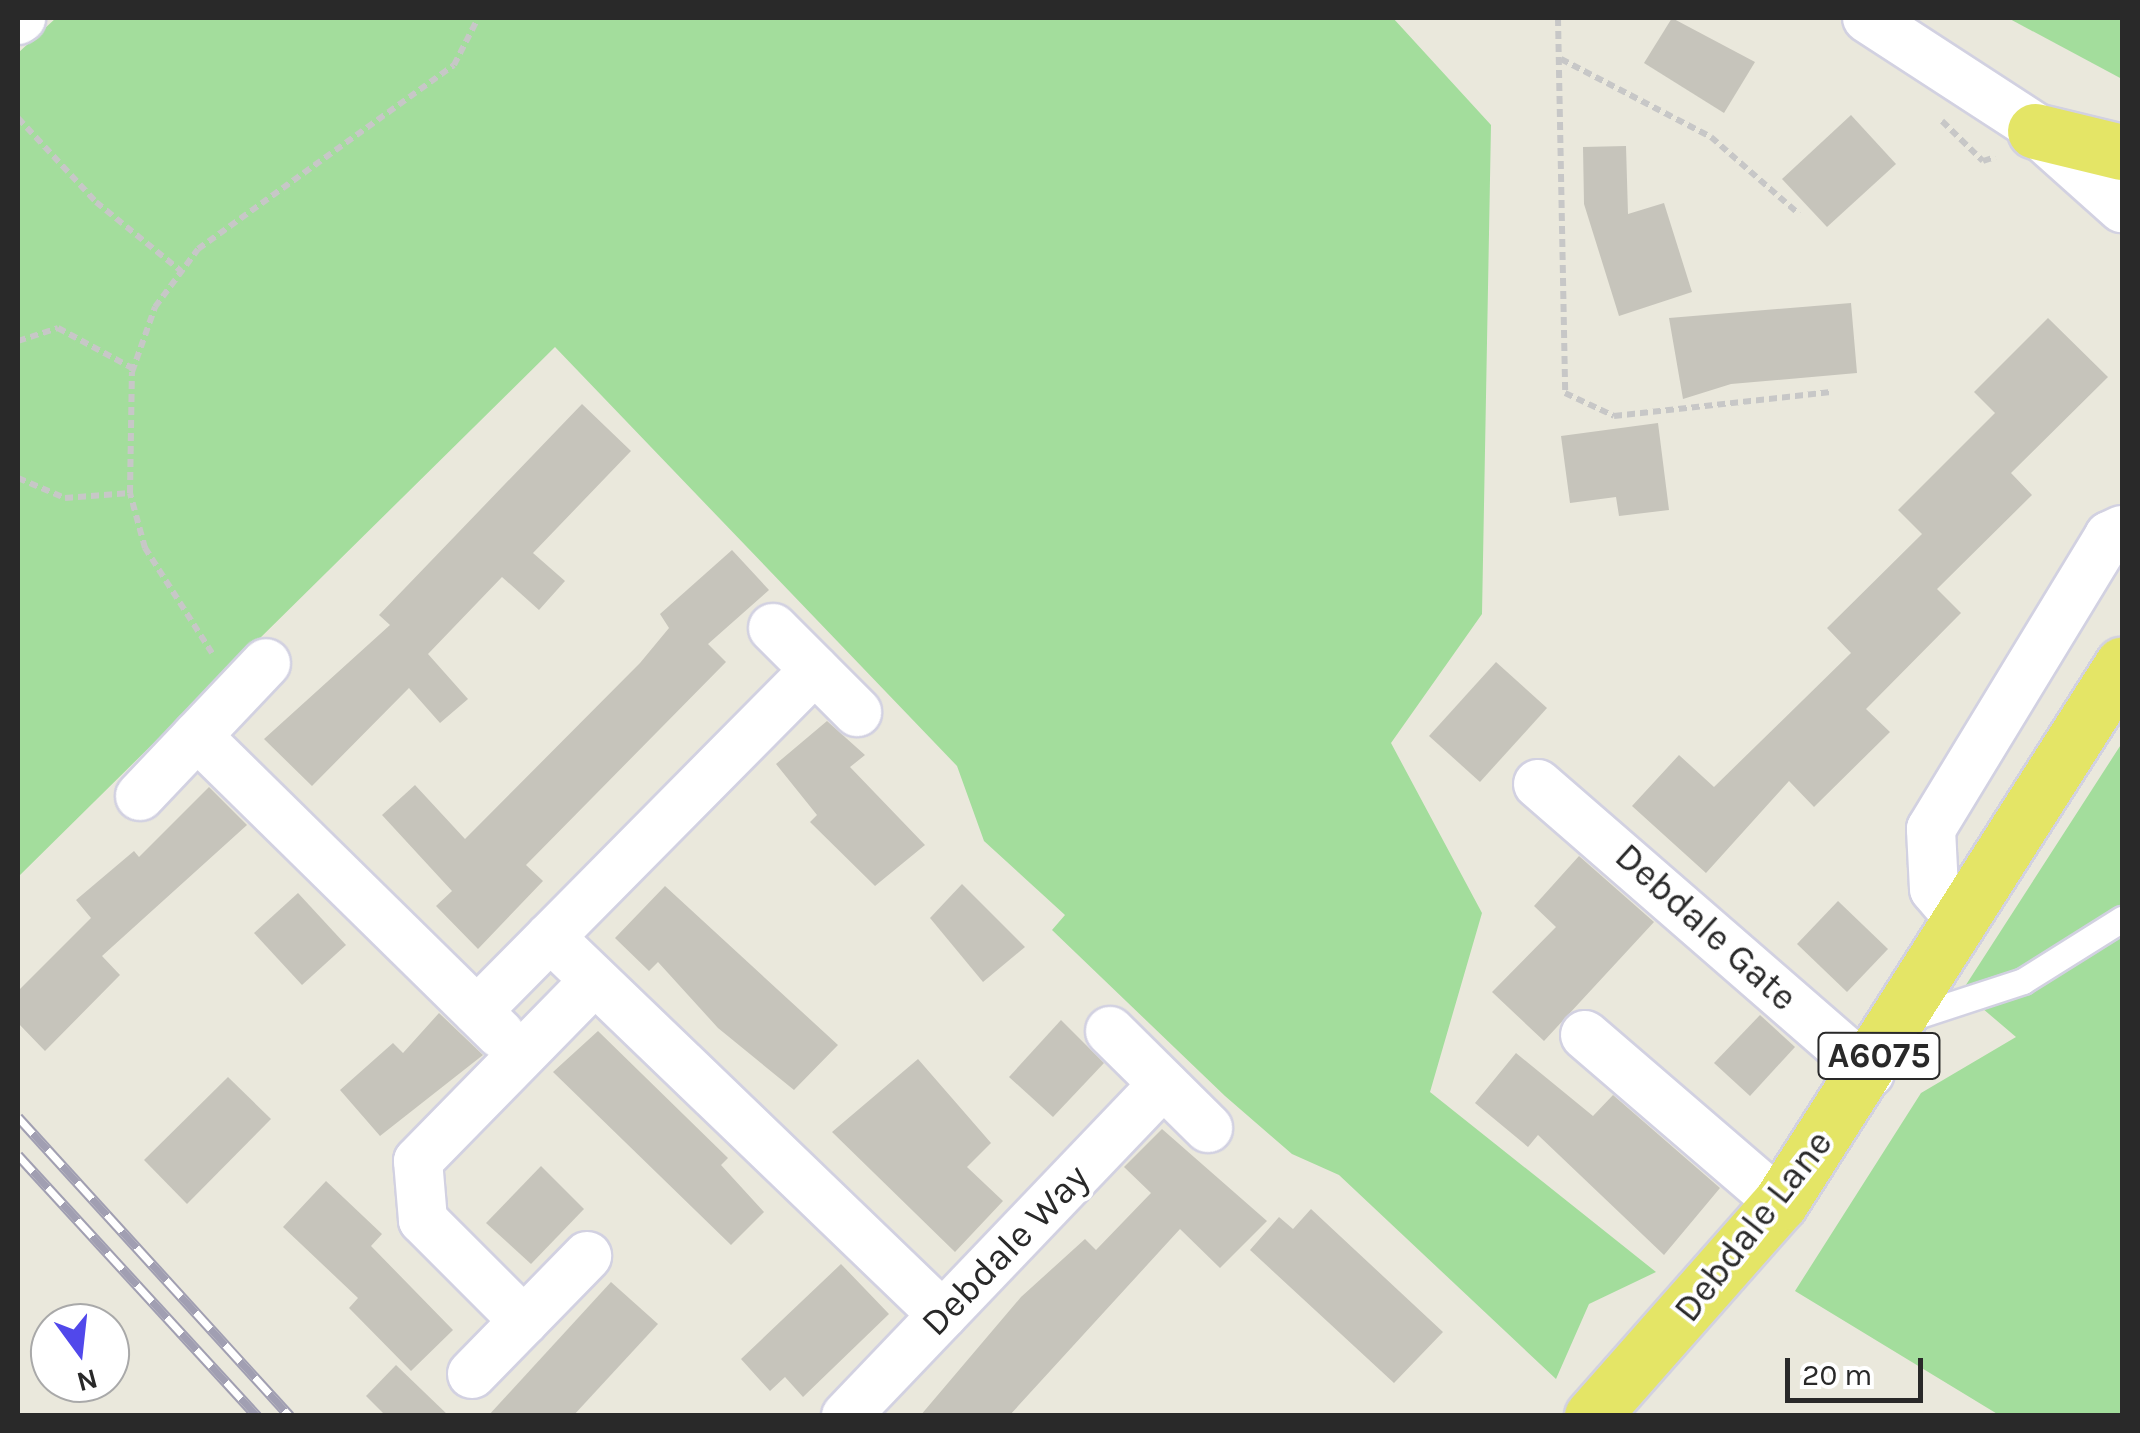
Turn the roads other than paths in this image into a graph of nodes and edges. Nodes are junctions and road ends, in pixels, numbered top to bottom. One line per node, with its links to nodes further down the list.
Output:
1 (1866, 18): 2 (street)
2 (2035, 131): 3 (main road); 4 (street); 5 (street)
3 (2122, 152)
4 (2122, 176)
5 (2122, 208)
6 (2122, 530): 16 (street)
7 (773, 628): 9 (street)
8 (2122, 665): 16 (main road, Debdale Lane / A6075)
9 (815, 670): 11 (street); 17 (street)
10 (254, 676): 12 (street)
11 (857, 712)
12 (198, 736): 14 (street); 19 (street)
13 (1538, 784): 24 (street, Debdale Gate)
14 (140, 796)
15 (2122, 918): 20 (lane)
16 (1962, 922): 20 (main road, Debdale Lane / A6075)
17 (550, 937): 18 (street); 19 (street)
18 (594, 981): 23 (street); 29 (street)
19 (476, 1011): 23 (street)
20 (1898, 1022): 24 (main road, Debdale Lane / A6075)
21 (1110, 1031): 25 (street)
22 (1585, 1035): 27 (street)
23 (520, 1054): 30 (street)
24 (1870, 1072): 27 (main road, Debdale Lane / A6075)
25 (1164, 1084): 26 (street); 29 (street, Debdale Way)
26 (1208, 1128)
27 (1780, 1203): 33 (main road, Debdale Lane / A6075)
28 (588, 1256): 30 (street)
29 (943, 1314): 32 (street, Debdale Way)
30 (524, 1321): 31 (street)
31 (472, 1374)
32 (846, 1416)
33 (1592, 1416)

